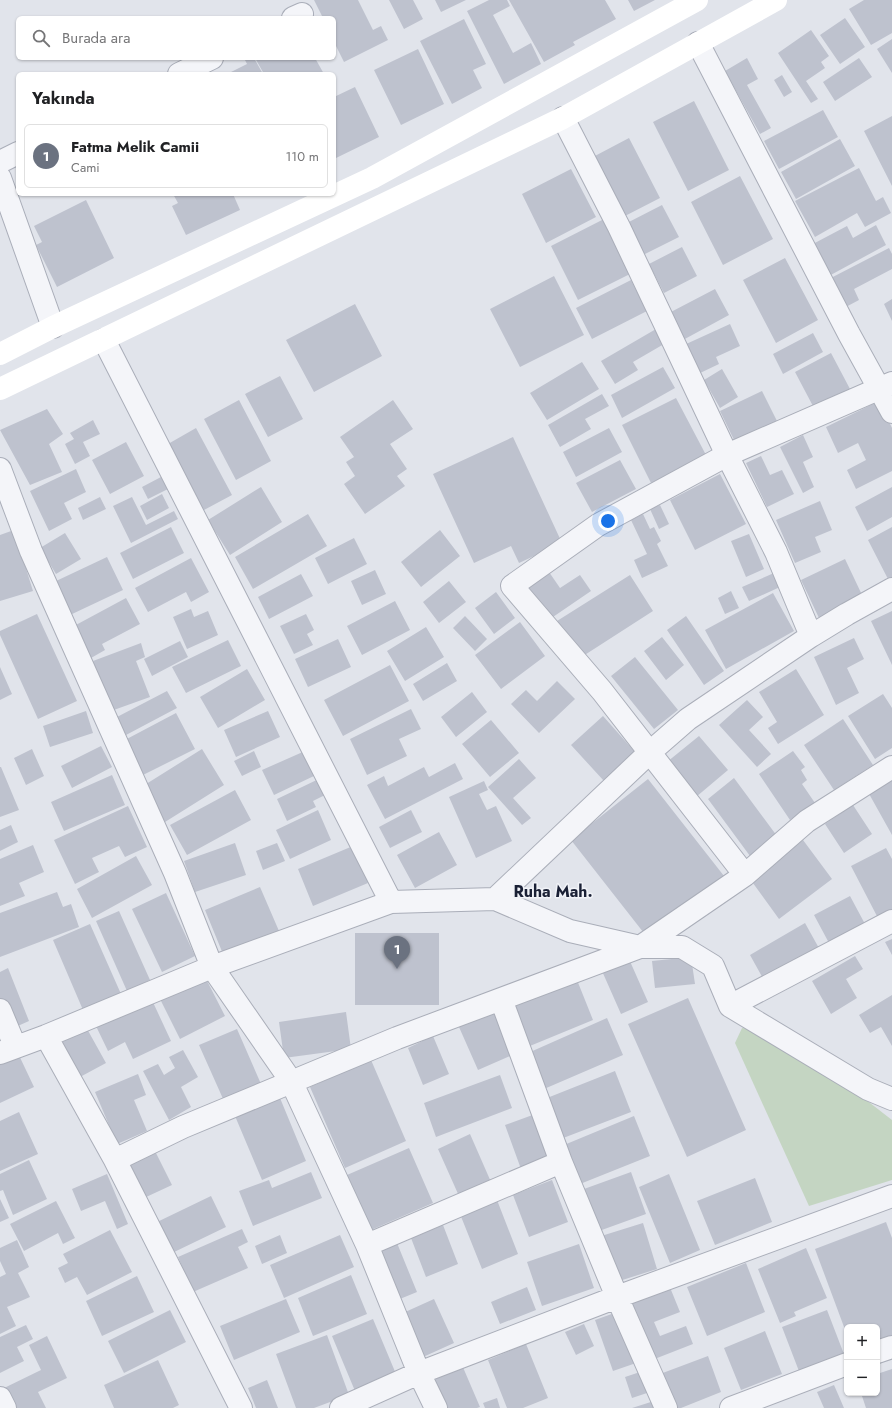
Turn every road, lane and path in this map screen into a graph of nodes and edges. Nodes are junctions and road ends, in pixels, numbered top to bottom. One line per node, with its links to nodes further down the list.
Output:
1 (697, 0): 10 (main road)
2 (776, 0): 3 (main road)
3 (698, 43): 6 (main road); 15 (street)
4 (208, 60): 5 (street)
5 (183, 72)
6 (563, 118): 13 (main road); 18 (street)
7 (16, 154): 8 (street)
8 (0, 162)
9 (0, 178): 12 (street)
10 (336, 195)
11 (333, 196): 12 (main road)
12 (53, 327): 14 (main road)
13 (104, 340): 16 (main road); 26 (street)
14 (0, 354)
15 (886, 386): 17 (street); 18 (street)
16 (0, 390)
17 (892, 412)
18 (727, 455): 21 (street); 22 (street)
19 (0, 469): 29 (street)
20 (892, 589): 21 (street)
21 (812, 636): 22 (street)
22 (649, 753): 24 (street); 25 (street)
23 (892, 767): 24 (street)
24 (745, 875): 28 (street)
25 (495, 899): 26 (street); 28 (street)
26 (391, 902): 29 (street)
27 (892, 921): 31 (street)
28 (640, 947): 30 (street); 31 (street)
29 (212, 967): 33 (street); 35 (street)
30 (500, 999): 35 (street); 38 (street)
31 (730, 1006): 36 (street)
32 (0, 1010): 34 (street)
33 (46, 1036): 34 (street); 37 (street)
34 (8, 1050)
35 (291, 1081): 37 (street); 40 (street)
36 (892, 1099)
37 (115, 1160): 48 (street)
38 (561, 1162): 40 (street); 41 (street)
39 (892, 1196): 41 (street)
40 (367, 1245): 45 (street)
41 (617, 1297): 45 (street); 51 (street)
42 (892, 1347): 43 (street)
43 (880, 1351)
44 (844, 1365): 52 (street)
45 (419, 1373): 49 (street); 50 (street)
46 (0, 1398): 47 (street)
47 (5, 1408)
48 (241, 1408)
49 (341, 1408)
50 (436, 1408)
51 (666, 1408)
52 (731, 1408)

